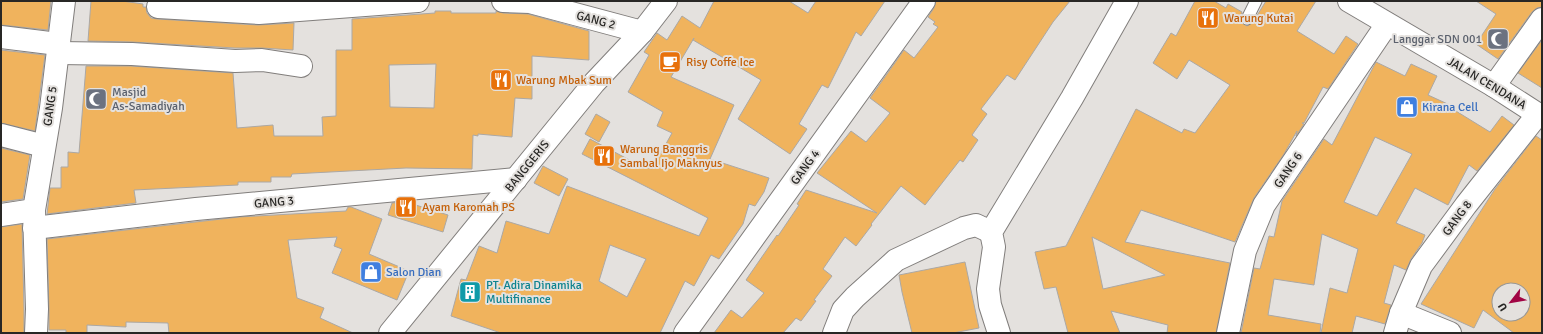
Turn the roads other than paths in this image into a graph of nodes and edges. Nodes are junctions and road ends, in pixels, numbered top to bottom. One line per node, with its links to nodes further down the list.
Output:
1 (64, 1): 16 (street, GANG 5)
2 (418, 1): 9 (street)
3 (503, 1): 14 (street, GANG 2)
4 (666, 1): 14 (street, BANGGERIS)
5 (924, 1): 29 (street, GANG 4)
6 (1127, 1): 25 (street)
7 (1256, 1): 11 (lane)
8 (1349, 1): 13 (street, JALAN CENDANA)
9 (271, 6): 10 (street)
10 (158, 7)
11 (1247, 19)
12 (1542, 19): 18 (street)
13 (1387, 24): 18 (street, JALAN CENDANA); 32 (street, GANG 6)
14 (642, 32): 22 (street, BANGGERIS)
15 (1, 37): 16 (street)
16 (58, 49): 17 (street); 21 (street, GANG 5)
17 (302, 66)
18 (1494, 86): 19 (street, JALAN CENDANA)
19 (1540, 115): 26 (street, GANG 8)
20 (1, 135): 21 (street)
21 (44, 146): 24 (street, GANG 5)
22 (516, 179): 24 (street, GANG 3); 28 (street, BANGGERIS)
23 (1, 216): 24 (street, GANG 3)
24 (34, 219): 27 (street, GANG 5)
25 (991, 232): 30 (street); 31 (street)
26 (1401, 313): 33 (street, GANG 8); 34 (street)
27 (36, 333)
28 (390, 333)
29 (685, 333)
30 (834, 333)
31 (999, 333)
32 (1228, 333)
33 (1395, 333)
34 (1450, 333)

